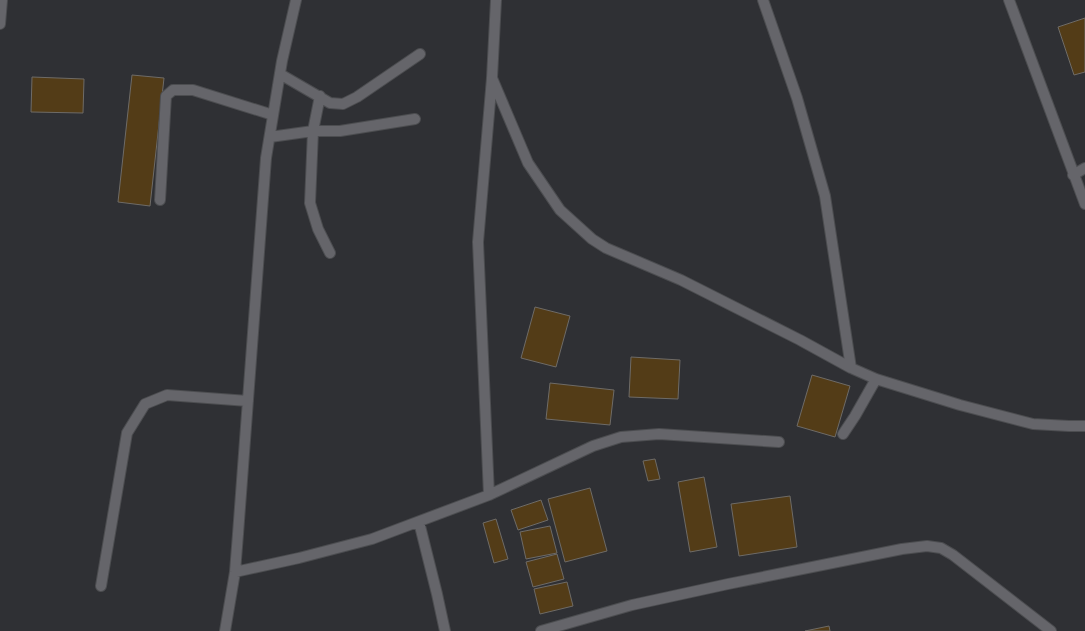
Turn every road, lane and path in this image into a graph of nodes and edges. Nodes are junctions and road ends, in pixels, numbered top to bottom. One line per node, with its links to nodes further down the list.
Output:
1 (2, 0): 6 (street)
2 (296, 0): 8 (street)
3 (496, 0): 9 (street)
4 (764, 0): 20 (street)
5 (1009, 0): 16 (street)
6 (0, 24)
7 (420, 54): 10 (street)
8 (280, 74): 10 (street); 11 (street)
9 (492, 78): 20 (street); 26 (street)
10 (320, 96): 13 (street)
11 (273, 115): 14 (street); 17 (street)
12 (415, 119): 13 (street)
13 (313, 131): 14 (street); 19 (street)
14 (270, 137): 22 (street)
15 (1085, 168): 16 (street)
16 (1073, 175): 18 (street)
17 (160, 200)
18 (1085, 204)
19 (330, 253)
20 (851, 368): 21 (street)
21 (876, 379): 23 (street); 24 (street)
22 (248, 400): 28 (street); 29 (street)
23 (1085, 426)
24 (843, 434)
25 (778, 442): 26 (street)
26 (489, 495): 27 (street)
27 (419, 522): 28 (street); 31 (street)
28 (234, 572): 30 (street)
29 (101, 586)
30 (225, 631)
31 (445, 631)
32 (541, 631): 33 (street)
33 (1051, 631)

